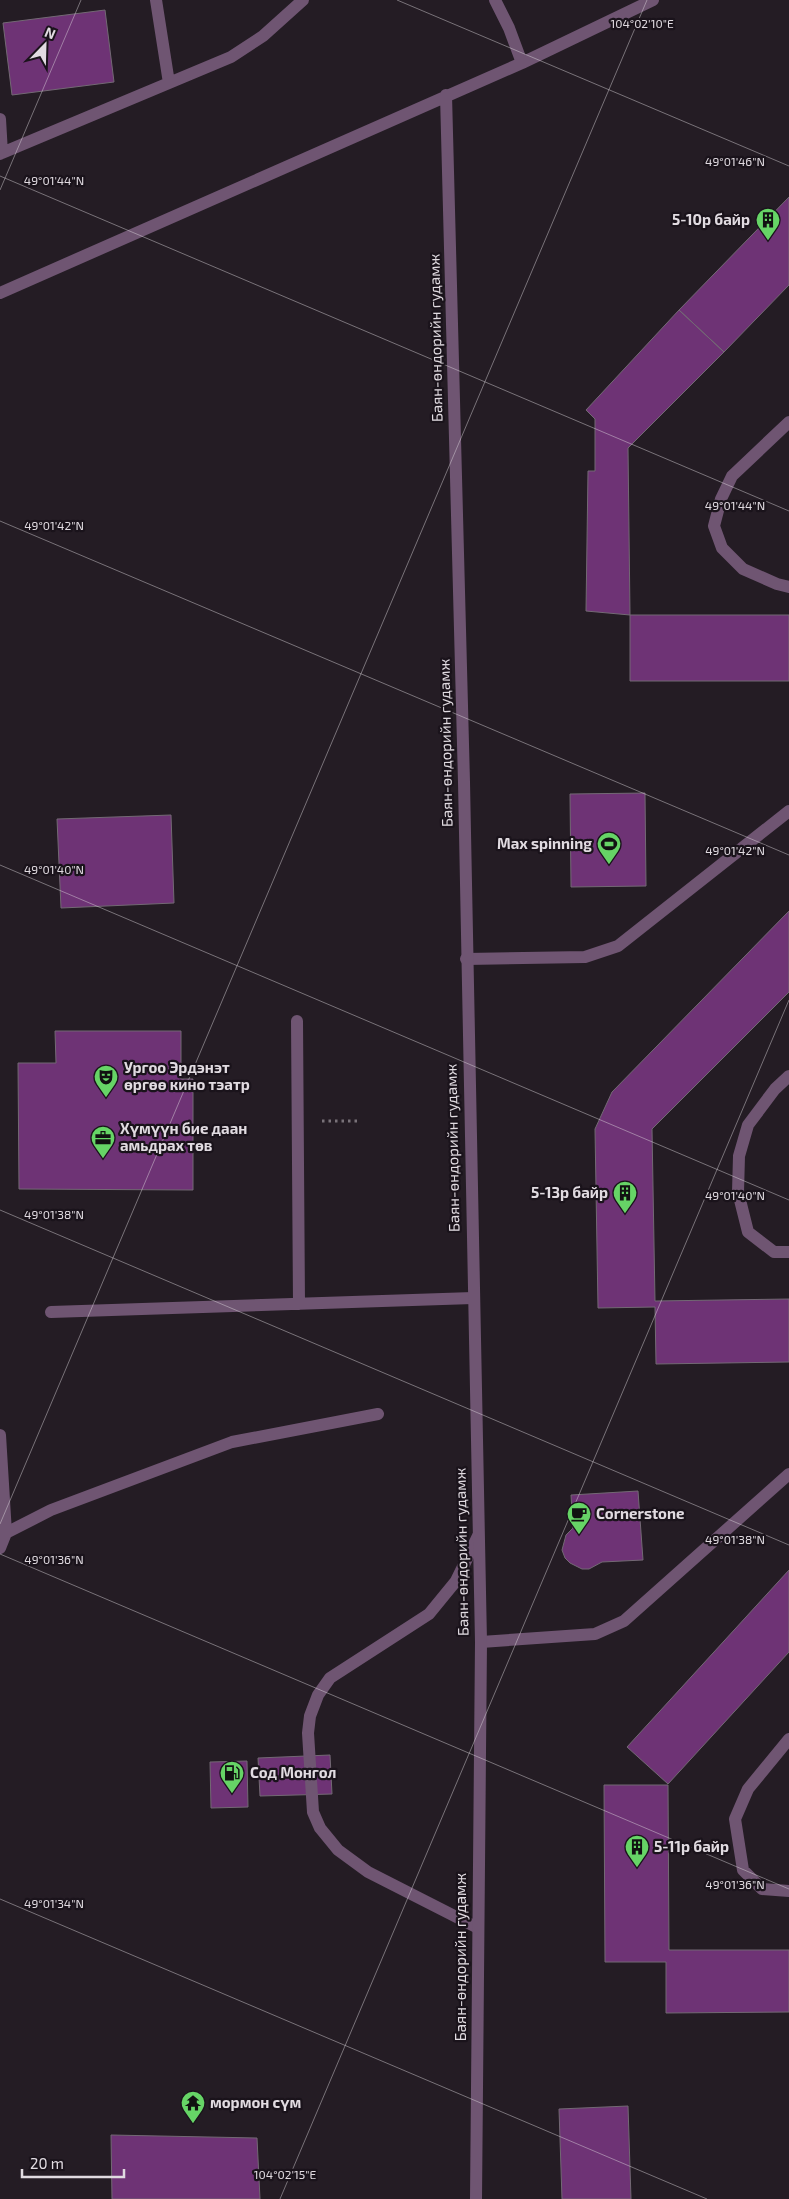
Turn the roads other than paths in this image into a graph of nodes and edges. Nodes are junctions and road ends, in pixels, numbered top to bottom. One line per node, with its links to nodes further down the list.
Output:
1 (156, 0): 6 (street)
2 (303, 0): 6 (street)
3 (495, 0): 5 (street)
4 (653, 0): 5 (street)
5 (522, 63): 7 (street)
6 (169, 83): 9 (street)
7 (446, 96): 10 (street); 14 (street, Баян-өндорийн гудамж)
8 (0, 119): 9 (street)
9 (1, 154)
10 (0, 293)
11 (789, 422): 12 (street)
12 (789, 587)
13 (789, 812): 14 (street)
14 (466, 958): 18 (street, Баян-өндорийн гудамж)
15 (297, 1021): 19 (street)
16 (789, 1076): 17 (street)
17 (789, 1252)
18 (473, 1298): 19 (street); 25 (street, Баян-өндорийн гудамж)
19 (299, 1304): 20 (street)
20 (51, 1312)
21 (378, 1414): 24 (street)
22 (0, 1435): 24 (street)
23 (789, 1474): 27 (street)
24 (6, 1533): 26 (street)
25 (478, 1536): 27 (street, Баян-өндорийн гудамж); 30 (street)
26 (0, 1548)
27 (481, 1642): 30 (street, Баян-өндорийн гудамж)
28 (789, 1739): 29 (street)
29 (789, 1891)
30 (478, 1928): 31 (street, Баян-өндорийн гудамж)
31 (476, 2199)

